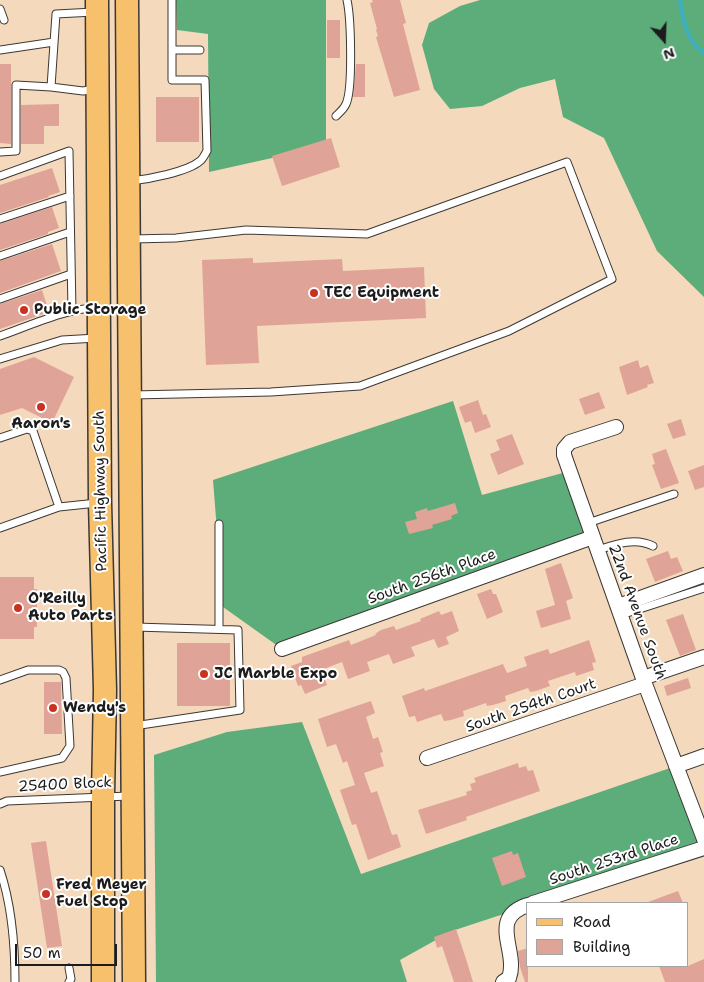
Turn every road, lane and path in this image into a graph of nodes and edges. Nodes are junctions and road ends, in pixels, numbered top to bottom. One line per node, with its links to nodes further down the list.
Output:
1 (127, 0): 16 (main road, Pacific Highway South)
2 (172, 0): 9 (lane)
3 (347, 0): 13 (lane)
4 (97, 6): 7 (lane); 12 (main road, Pacific Highway South)
5 (0, 9): 6 (lane)
6 (4, 20)
7 (54, 42): 8 (lane); 11 (lane)
8 (0, 50)
9 (172, 50): 10 (lane); 16 (lane)
10 (200, 50)
11 (51, 87): 12 (lane); 14 (lane)
12 (97, 88): 24 (main road, Pacific Highway South)
13 (336, 116)
14 (0, 152)
15 (0, 176): 17 (lane)
16 (127, 182): 20 (main road, Pacific Highway South)
17 (70, 196): 18 (lane); 19 (lane)
18 (0, 219)
19 (70, 232): 21 (lane); 22 (lane)
20 (128, 239): 29 (main road, Pacific Highway South); 29 (lane)
21 (0, 256)
22 (71, 274): 23 (lane); 25 (lane)
23 (0, 299)
24 (99, 308): 25 (lane); 27 (main road, Pacific Highway South)
25 (72, 312): 26 (lane)
26 (0, 336)
27 (100, 338): 28 (lane); 33 (main road, Pacific Highway South)
28 (0, 359)
29 (129, 396): 43 (main road, Pacific Highway South)
30 (616, 427): 35 (street, 22nd Avenue South)
31 (0, 438): 34 (lane)
32 (674, 494): 35 (lane)
33 (100, 503): 34 (lane); 54 (main road, Pacific Highway South)
34 (59, 507): 37 (lane)
35 (588, 523): 38 (street, 22nd Avenue South)
36 (219, 524): 44 (lane)
37 (0, 528)
38 (595, 543): 39 (lane); 42 (street, 22nd Avenue South); 45 (street, South 256th Place)
39 (653, 546)
40 (704, 575): 42 (street)
41 (704, 588): 42 (lane)
42 (619, 611): 48 (street, 22nd Avenue South)
43 (131, 627): 44 (lane); 49 (main road, Pacific Highway South)
44 (219, 629): 49 (lane)
45 (282, 649)
46 (704, 656): 48 (street, South 254th Court)
47 (0, 680): 53 (lane)
48 (644, 681): 51 (street, South 254th Court); 52 (street, 22nd Avenue South)
49 (132, 726): 55 (main road, Pacific Highway South)
50 (704, 756): 52 (street)
51 (427, 758)
52 (676, 766): 57 (street, 22nd Avenue South)
53 (0, 772)
54 (103, 796): 55 (lane, 25400 Block); 56 (lane, 25400 Block); 65 (main road, Pacific Highway South)
55 (132, 796): 66 (main road, Pacific Highway South)
56 (0, 804)
57 (704, 839)
58 (704, 848): 60 (street, South 253rd Place)
59 (0, 870): 63 (lane)
60 (536, 902)
61 (526, 906): 67 (street)
62 (69, 968): 64 (lane)
63 (15, 982)
64 (70, 982)
65 (103, 982)
66 (134, 982)
67 (503, 982)

